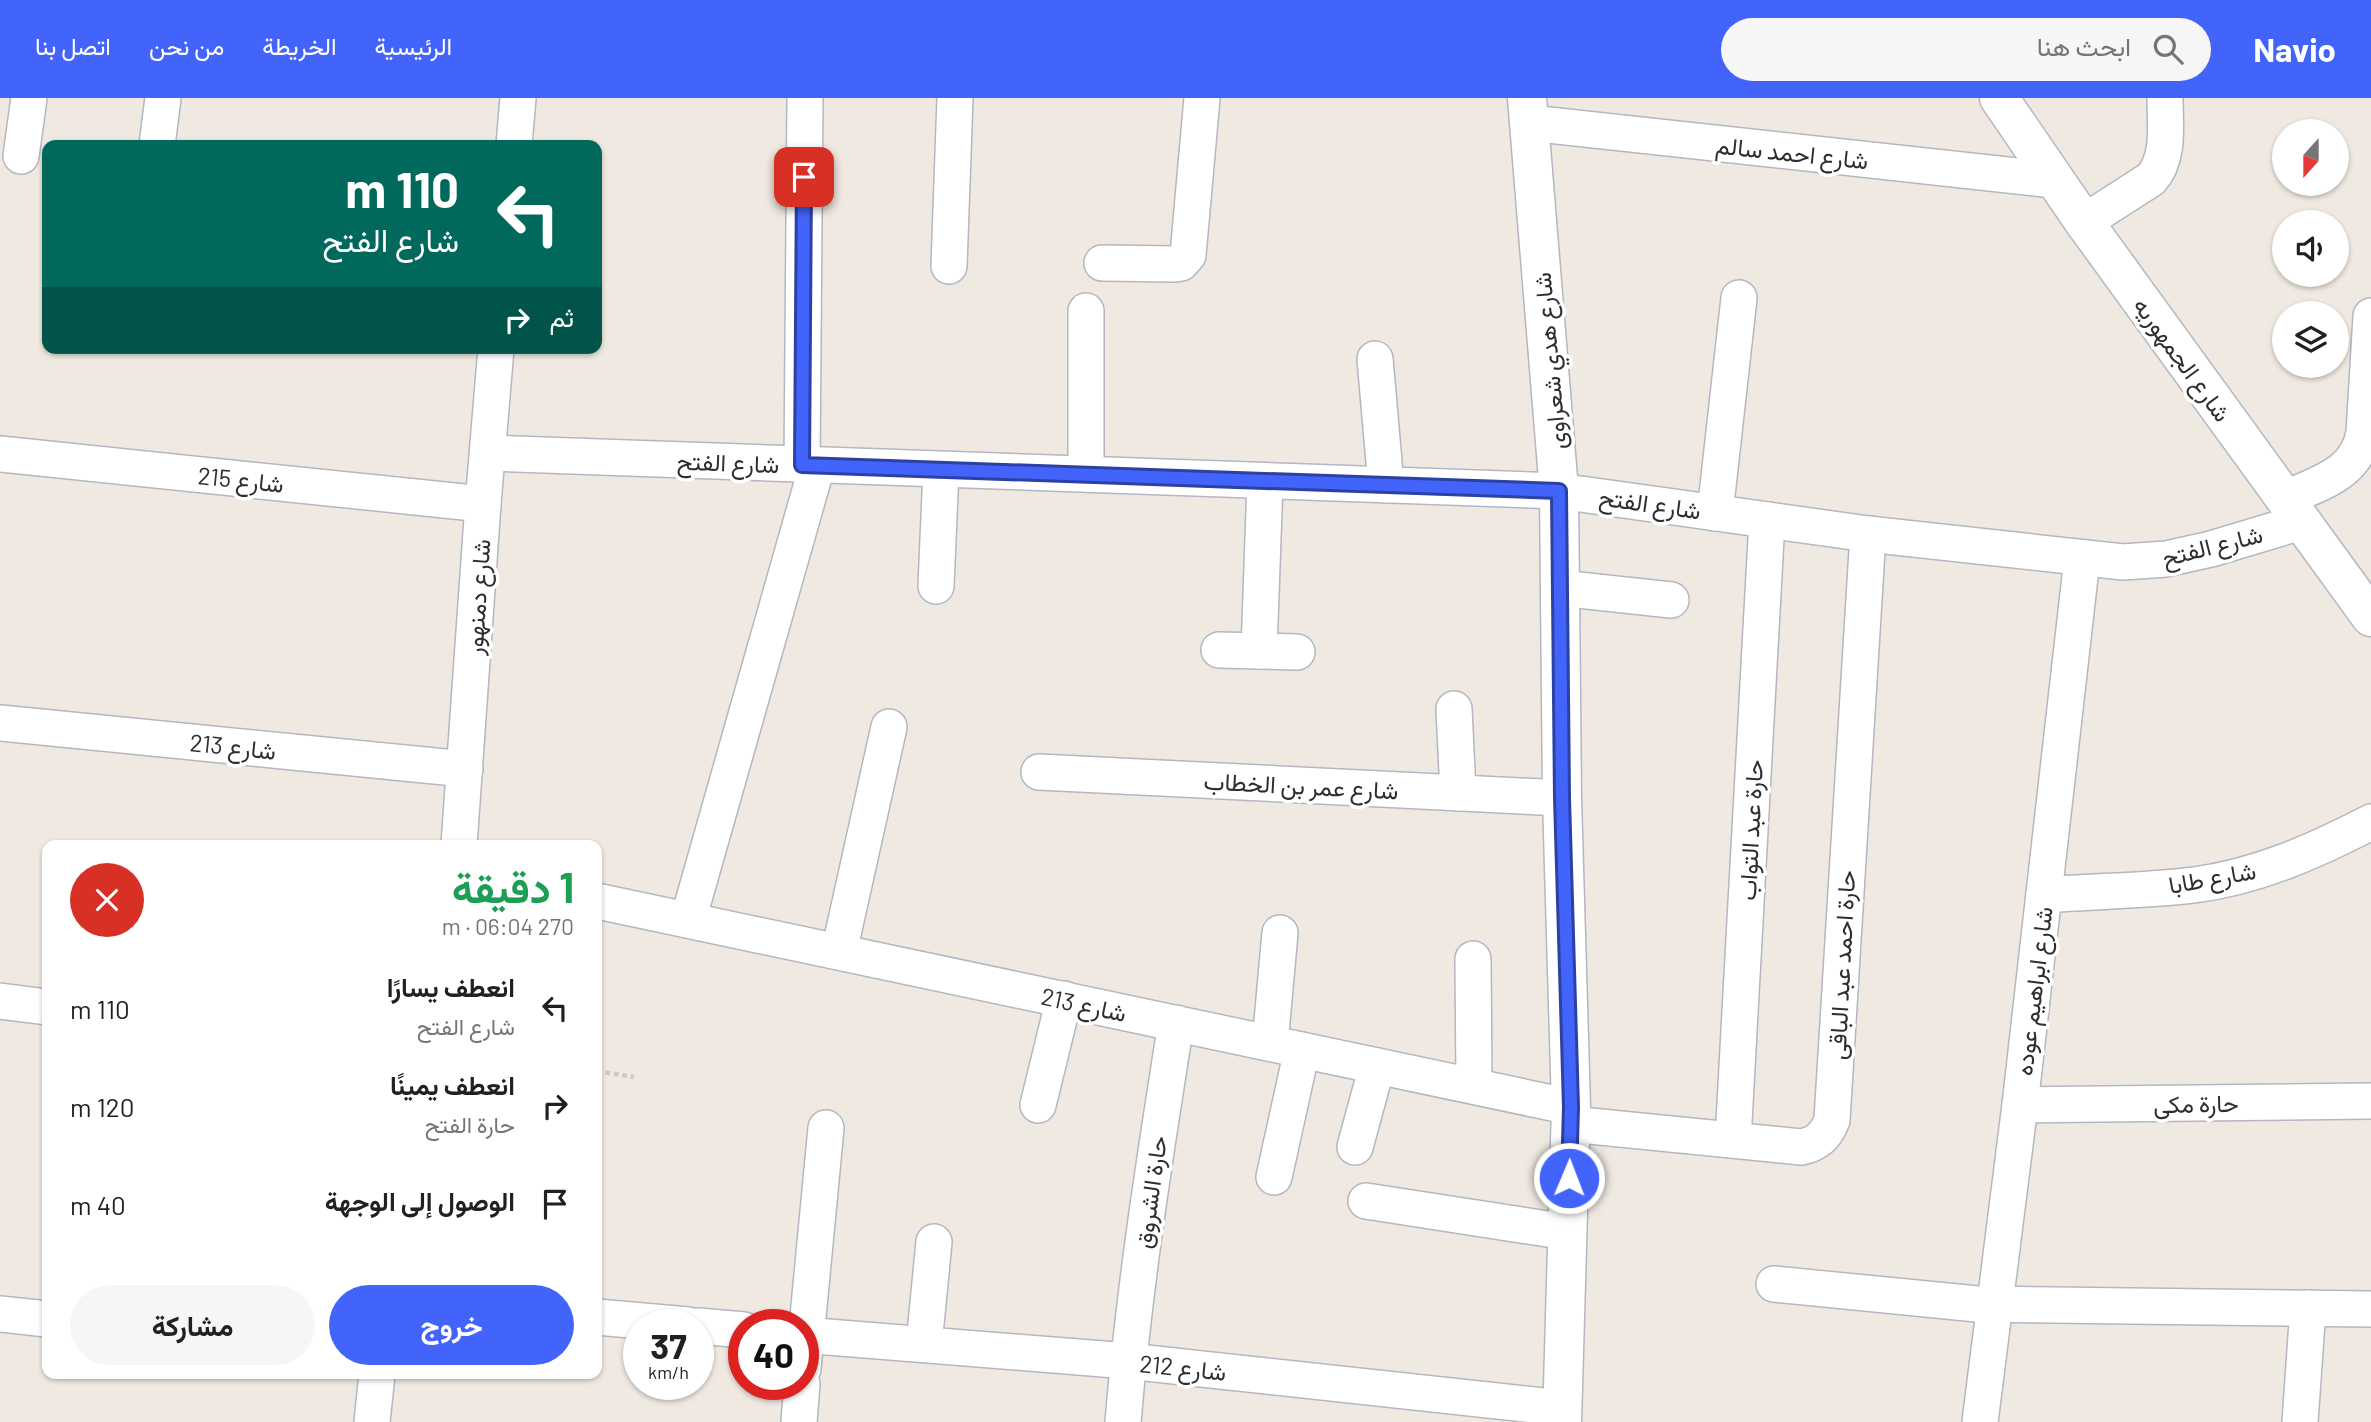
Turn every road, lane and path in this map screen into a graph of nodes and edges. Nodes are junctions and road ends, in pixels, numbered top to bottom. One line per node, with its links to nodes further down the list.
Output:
1 (29, 98): 12 (street)
2 (163, 98): 10 (street)
3 (518, 98): 11 (street)
4 (805, 98): 24 (street)
5 (956, 98): 16 (street)
6 (1202, 98): 15 (street)
7 (1999, 98): 13 (street, شارع الجمهوريه)
8 (2165, 98): 14 (street)
9 (1529, 111): 13 (street, شارع احمد سالم); 29 (street, شارع هدي شعراوى)
10 (158, 140)
11 (514, 140)
12 (23, 156)
13 (2054, 180): 14 (street, شارع الجمهوريه)
14 (2084, 222): 31 (street, شارع الجمهوريه)
15 (1102, 263)
16 (949, 266)
17 (1739, 298): 32 (street)
18 (1086, 311): 26 (street)
19 (2371, 316): 31 (street, شارع الفتح)
20 (496, 354): 22 (street, شارع دمنهور)
21 (1374, 359): 28 (street)
22 (488, 453): 24 (street, شارع الفتح); 30 (street, شارع دمنهور)
23 (0, 454): 30 (street, شارع 215)
24 (809, 466): 25 (street, شارع الفتح); 54 (street)
25 (941, 470): 26 (street, شارع الفتح); 36 (street)
26 (1086, 474): 27 (street, شارع الفتح)
27 (1265, 482): 28 (street, شارع الفتح); 41 (street)
28 (1386, 485): 29 (street, شارع الفتح)
29 (1559, 491): 32 (street, شارع الفتح); 37 (street, شارع هدي شعراوى)
30 (483, 504): 46 (street, شارع دمنهور)
31 (2293, 510): 35 (street, شارع الفتح); 39 (street, شارع الجمهوريه)
32 (1715, 513): 33 (street, شارع الفتح)
33 (1767, 520): 34 (street, شارع الفتح); 72 (street, حارة عبد التواب)
34 (1868, 534): 35 (street, شارع الفتح); 72 (street, حارة احمد عبد الباقى)
35 (2082, 559): 52 (street, شارع ابراهيم عوده)
36 (936, 586)
37 (1560, 588): 38 (street); 49 (street, شارع هدي شعراوى)
38 (1671, 600)
39 (2368, 610)
40 (1219, 650): 41 (street)
41 (1259, 651): 42 (street)
42 (1297, 652)
43 (1454, 709): 48 (street)
44 (0, 723): 46 (street, شارع 213)
45 (889, 727): 56 (street)
46 (465, 769): 51 (street, شارع دمنهور)
47 (1039, 772): 48 (street, شارع عمر بن الخطاب)
48 (1458, 793): 49 (street, شارع عمر بن الخطاب)
49 (1562, 798): 70 (street, شارع هدي شعراوى)
50 (2371, 822): 52 (street, شارع طابا)
51 (459, 840)
52 (2044, 895): 69 (street, شارع ابراهيم عوده)
53 (602, 902): 54 (street, شارع 213)
54 (688, 920): 56 (street, شارع 213)
55 (1280, 933): 62 (street)
56 (839, 952): 58 (street, شارع 213)
57 (1473, 959): 66 (street)
58 (1063, 999): 61 (street, شارع 213); 68 (street)
59 (0, 1001): 60 (street)
60 (42, 1006)
61 (1175, 1023): 62 (street, شارع 213); 89 (street, حارة الشروق)
62 (1286, 1046): 63 (street, شارع 213); 74 (street)
63 (1377, 1066): 66 (street, شارع 213); 73 (street)
64 (602, 1072): 65 (path)
65 (634, 1077)
66 (1474, 1086): 70 (street, شارع 213)
67 (2371, 1101): 69 (street, حارة مكى)
68 (1038, 1105)
69 (2020, 1105): 79 (street, شارع ابراهيم عوده)
70 (1570, 1116): 72 (street, حارة احمد عبد الباقى); 76 (street, شارع هدي شعراوى)
71 (826, 1128): 81 (street)
72 (1733, 1140)
73 (1355, 1147)
74 (1274, 1177)
75 (1366, 1200): 76 (street)
76 (1567, 1233): 92 (street, شارع هدي شعراوى)
77 (934, 1242): 87 (street)
78 (1774, 1284): 79 (street)
79 (1996, 1304): 80 (street); 96 (street, شارع ابراهيم عوده)
80 (2308, 1308): 82 (street); 97 (street)
81 (808, 1309)
82 (2371, 1309)
83 (0, 1314): 85 (street)
84 (602, 1317): 86 (street)
85 (42, 1318)
86 (623, 1319)
87 (924, 1344): 88 (street, شارع 212); 89 (street, شارع 212)
88 (819, 1346)
89 (1128, 1361): 92 (street, شارع 212); 95 (street, حارة الشروق)
90 (376, 1379): 93 (street)
91 (801, 1400): 94 (street)
92 (1562, 1415)
93 (372, 1422)
94 (799, 1422)
95 (1123, 1422)
96 (1980, 1422)
97 (2300, 1422)

